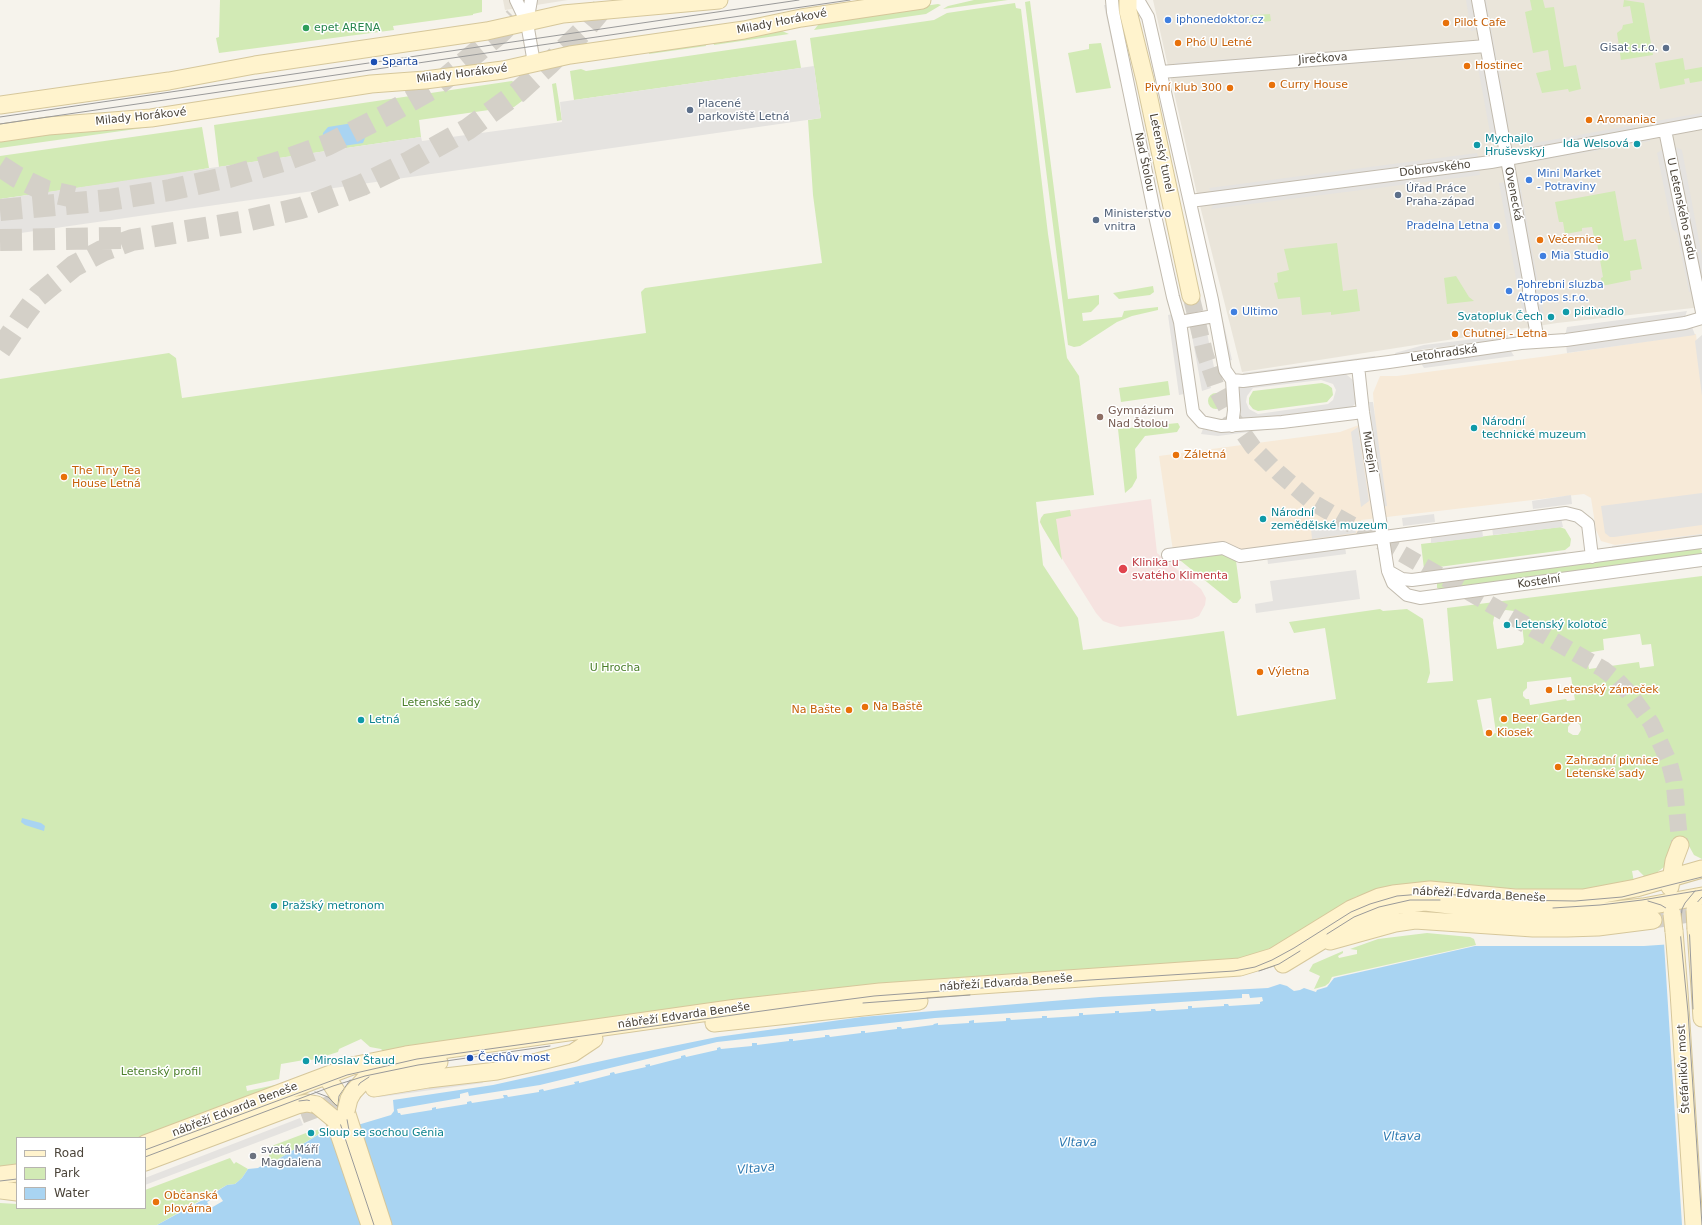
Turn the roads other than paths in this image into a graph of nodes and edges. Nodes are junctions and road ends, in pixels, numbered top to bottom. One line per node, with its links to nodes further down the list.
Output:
1 (516, 0): 8 (street)
2 (531, 0): 8 (street)
3 (719, 0): 8 (main road)
4 (922, 0): 10 (main road, Milady Horákové)
5 (1112, 0): 22 (street, Nad Štolou)
6 (1478, 0): 9 (street, Ovenecká)
7 (1128, 3): 11 (street); 18 (main road, Letenský tunel)
8 (527, 23): 10 (street); 12 (main road)
9 (1486, 46): 11 (street, Jirečkova); 16 (street, Ovenecká)
10 (534, 63): 15 (main road, Milady Horákové)
11 (1161, 72): 17 (street)
12 (0, 105)
13 (1702, 123): 14 (street, Dobrovského)
14 (1664, 130): 16 (street, Dobrovského); 19 (street, U Letenského sadu)
15 (0, 133)
16 (1506, 160): 17 (street, Dobrovského); 23 (street, Ovenecká)
17 (1190, 201): 20 (street)
18 (1192, 296)
19 (1702, 312)
20 (1214, 316): 22 (street); 25 (street)
21 (1702, 318): 23 (street, Letohradská)
22 (1180, 322): 27 (street, Nad Štolou)
23 (1538, 341): 24 (street, Letohradská)
24 (1358, 366): 25 (street, Letohradská); 26 (street, Muzejní)
25 (1232, 380): 27 (street)
26 (1363, 412): 27 (street); 28 (street, Muzejní)
27 (1232, 426)
28 (1383, 537): 30 (street); 31 (street); 33 (street, Kostelní)
29 (1702, 542): 31 (street, Kostelní)
30 (1168, 555)
31 (1592, 557): 33 (street, Kostelní)
32 (1702, 560): 33 (street, Kostelní)
33 (1388, 571)
34 (1696, 871): 35 (main road, nábřeží Edvarda Beneše); 35 (main road); 36 (main road)
35 (1671, 878): 37 (main road, Štefánikův most); 42 (main road, nábřeží Edvarda Beneše)
36 (1697, 901): 37 (main road, nábřeží Edvarda Beneše); 40 (main road, Štefánikův most, bridge)
37 (1671, 908): 39 (main road, nábřeží Edvarda Beneše); 56 (main road, Štefánikův most, bridge)
38 (1653, 920): 39 (main road)
39 (1315, 946): 41 (main road, nábřeží Edvarda Beneše)
40 (1702, 1018)
41 (594, 1039): 43 (main road, nábřeží Edvarda Beneše); 44 (main road, nábřeží Edvarda Beneše)
42 (326, 1076): 44 (main road); 46 (main road, nábřeží Edvarda Beneše)
43 (374, 1088)
44 (336, 1104): 47 (main road); 54 (main road); 55 (main road)
45 (301, 1115): 49 (main road)
46 (146, 1144)
47 (146, 1162)
48 (16, 1173): 50 (main road)
49 (146, 1174)
50 (0, 1175)
51 (16, 1189): 52 (main road)
52 (0, 1190): 53 (main road)
53 (16, 1192)
54 (370, 1225)
55 (383, 1225)
56 (1694, 1225)

